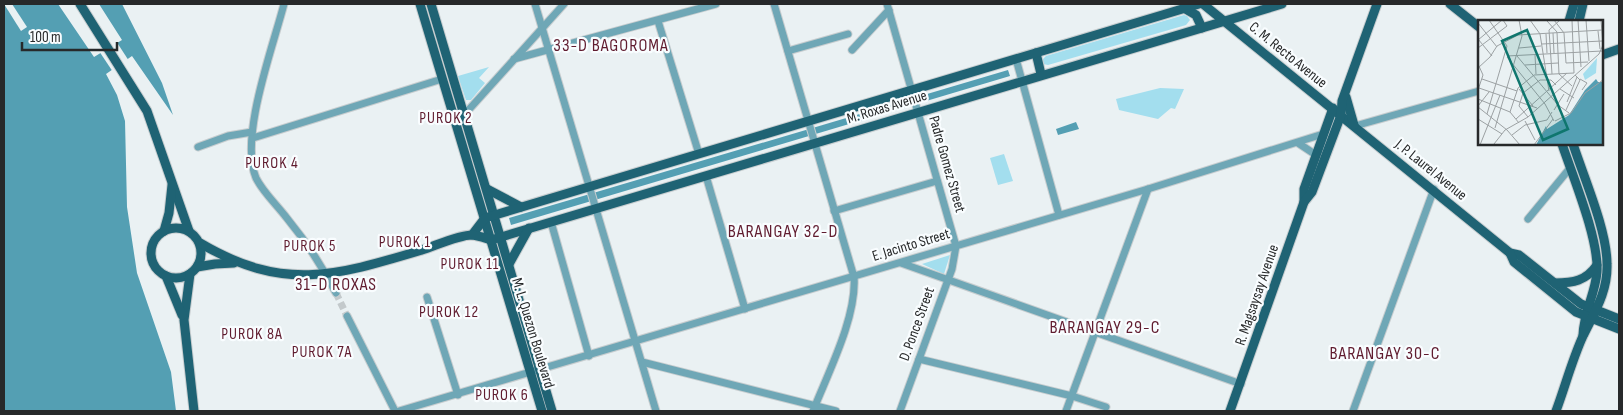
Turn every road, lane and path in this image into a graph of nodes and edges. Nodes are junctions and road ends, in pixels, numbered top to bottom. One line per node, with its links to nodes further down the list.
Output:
1 (80, 4): 56 (main road)
2 (284, 4): 47 (street)
3 (420, 4): 34 (main road, M. L. Quezon Boulevard)
4 (431, 4): 41 (main road, M. L. Quezon Boulevard)
5 (535, 4): 22 (street)
6 (564, 4): 22 (street)
7 (716, 4): 19 (street)
8 (774, 4): 27 (street)
9 (1201, 4): 16 (main road, M. Roxas Avenue); 20 (main road, C. M. Recto Avenue)
10 (1282, 4): 20 (main road, M. Roxas Avenue)
11 (1377, 4): 36 (main road)
12 (1450, 4): 21 (main road)
13 (1574, 4): 17 (main road)
14 (1584, 4): 18 (main road)
15 (888, 7): 28 (street); 38 (street, Padre Gomez Street)
16 (1184, 8): 23 (main road); 29 (main road, M. Roxas Avenue)
17 (1569, 20)
18 (1579, 20)
19 (658, 21): 26 (street); 52 (street)
20 (1226, 22): 23 (main road, M. Roxas Avenue); 40 (main road, C. M. Recto Avenue)
21 (1478, 26)
22 (542, 28): 26 (street); 31 (street)
23 (1202, 28): 33 (main road, M. Roxas Avenue)
24 (848, 34): 27 (street)
25 (1619, 49): 30 (main road)
26 (549, 50): 31 (street); 58 (street)
27 (788, 50): 45 (street)
28 (852, 50)
29 (1036, 53): 32 (main road, M. Roxas Avenue); 33 (main road)
30 (1604, 53)
31 (514, 59): 41 (street)
32 (1016, 59): 35 (street); 38 (main road, M. Roxas Avenue)
33 (1041, 74): 35 (main road, M. Roxas Avenue)
34 (442, 79): 47 (street); 68 (main road, M. L. Quezon Boulevard)
35 (1021, 80): 38 (main road, M. Roxas Avenue); 67 (street)
36 (1346, 91): 39 (main road); 43 (main road)
37 (1478, 91): 43 (street)
38 (915, 101): 45 (main road, M. Roxas Avenue); 45 (main road, M. Roxas Avenue); 57 (street, Padre Gomez Street)
39 (1342, 101): 40 (main road); 42 (main road, R. Magsaysay Avenue)
40 (1333, 108): 42 (main road, J. P. Laurel Avenue); 46 (main road, R. Magsaysay Avenue)
41 (464, 115): 59 (main road, M. L. Quezon Boulevard)
42 (1341, 115): 43 (main road, J. P. Laurel Avenue); 44 (main road, R. Magsaysay Avenue)
43 (1353, 125): 44 (main road); 61 (main road, J. P. Laurel Avenue)
44 (1334, 131): 62 (main road, R. Magsaysay Avenue)
45 (812, 132): 52 (main road, M. Roxas Avenue); 55 (main road, M. Roxas Avenue); 65 (street)
46 (1323, 134): 48 (street, E. Jacinto Street); 53 (main road, R. Magsaysay Avenue)
47 (252, 135): 51 (street); 88 (street)
48 (1298, 143): 53 (street); 60 (street, E. Jacinto Street)
49 (1562, 145): 54 (main road)
50 (1572, 145): 75 (main road)
51 (198, 147)
52 (699, 154): 58 (main road, M. Roxas Avenue)
53 (1316, 155): 62 (main road, R. Magsaysay Avenue)
54 (1570, 168): 69 (street); 77 (main road)
55 (706, 176): 64 (main road, M. Roxas Avenue); 95 (street)
56 (172, 180): 72 (main road); 73 (main road)
57 (937, 181): 65 (street); 80 (street, Padre Gomez Street)
58 (589, 187): 63 (main road, M. Roxas Avenue); 64 (street)
59 (487, 189): 63 (main road); 66 (main road, M. L. Quezon Boulevard)
60 (1148, 189): 67 (street, E. Jacinto Street); 102 (street)
61 (1434, 189): 81 (main road, J. P. Laurel Avenue); 123 (street)
62 (1304, 202): 108 (main road, R. Magsaysay Avenue)
63 (522, 207): 66 (main road, M. Roxas Avenue)
64 (595, 209): 70 (main road, M. Roxas Avenue); 103 (street)
65 (834, 211): 90 (street)
66 (494, 215): 68 (main road, M. Roxas Avenue); 76 (main road, M. L. Quezon Boulevard)
67 (1059, 215): 80 (street, E. Jacinto Street)
68 (485, 218): 74 (main road); 78 (main road, M. L. Quezon Boulevard)
69 (1528, 219)
70 (551, 222): 71 (main road, M. Roxas Avenue); 104 (street)
71 (529, 228): 76 (main road, M. Roxas Avenue); 84 (main road)
72 (164, 231): 73 (main road); 89 (main road)
73 (189, 231): 79 (main road)
74 (472, 235): 78 (main road); 88 (main road)
75 (1602, 235): 77 (main road); 96 (main road)
76 (501, 237): 78 (main road, M. Roxas Avenue); 84 (main road, M. L. Quezon Boulevard)
77 (1592, 237): 85 (main road)
78 (491, 240): 107 (main road, M. L. Quezon Boulevard)
79 (200, 243): 83 (main road); 86 (main road)
80 (956, 246): 82 (street, E. Jacinto Street); 91 (street, D. Ponce Street)
81 (1510, 253): 92 (main road, J. P. Laurel Avenue); 98 (main road, J. P. Laurel Avenue)
82 (900, 263): 90 (street, E. Jacinto Street); 91 (street)
83 (239, 264): 86 (main road); 88 (main road)
84 (509, 264): 107 (main road, M. L. Quezon Boulevard)
85 (1597, 265): 92 (main road); 96 (main road)
86 (197, 267): 87 (main road)
87 (190, 274): 89 (main road); 100 (main road)
88 (326, 274): 93 (street)
89 (166, 276): 100 (main road)
90 (854, 277): 95 (street, E. Jacinto Street); 112 (street)
91 (948, 280): 102 (street); 105 (street, D. Ponce Street)
92 (1555, 283): 96 (main road, J. P. Laurel Avenue)
93 (336, 293)
94 (427, 297): 109 (street)
95 (745, 309): 103 (street, E. Jacinto Street)
96 (1592, 309): 98 (main road); 99 (main road, J. P. Laurel Avenue)
97 (347, 316): 114 (street)
98 (1589, 318): 101 (main road, J. P. Laurel Avenue); 124 (main road)
99 (1619, 319)
100 (184, 320): 113 (main road)
101 (1619, 329)
102 (1095, 334): 108 (street); 110 (street)
103 (636, 342): 104 (street, E. Jacinto Street); 106 (street)
104 (589, 356): 107 (street, E. Jacinto Street)
105 (919, 359): 110 (street); 120 (street, D. Ponce Street)
106 (642, 362): 112 (street); 118 (street)
107 (536, 372): 109 (street, E. Jacinto Street); 116 (main road, M. L. Quezon Boulevard); 117 (main road, M. L. Quezon Boulevard)
108 (1240, 384): 122 (main road, R. Magsaysay Avenue)
109 (458, 396): 115 (street, E. Jacinto Street)
110 (1072, 396): 111 (street); 121 (street)
111 (1106, 407)
112 (814, 409): 119 (street)
113 (194, 411)
114 (395, 411)
115 (399, 411)
116 (542, 411)
117 (552, 411)
118 (656, 411)
119 (836, 411)
120 (900, 411)
121 (1066, 411)
122 (1231, 411)
123 (1353, 411)
124 (1556, 411)

